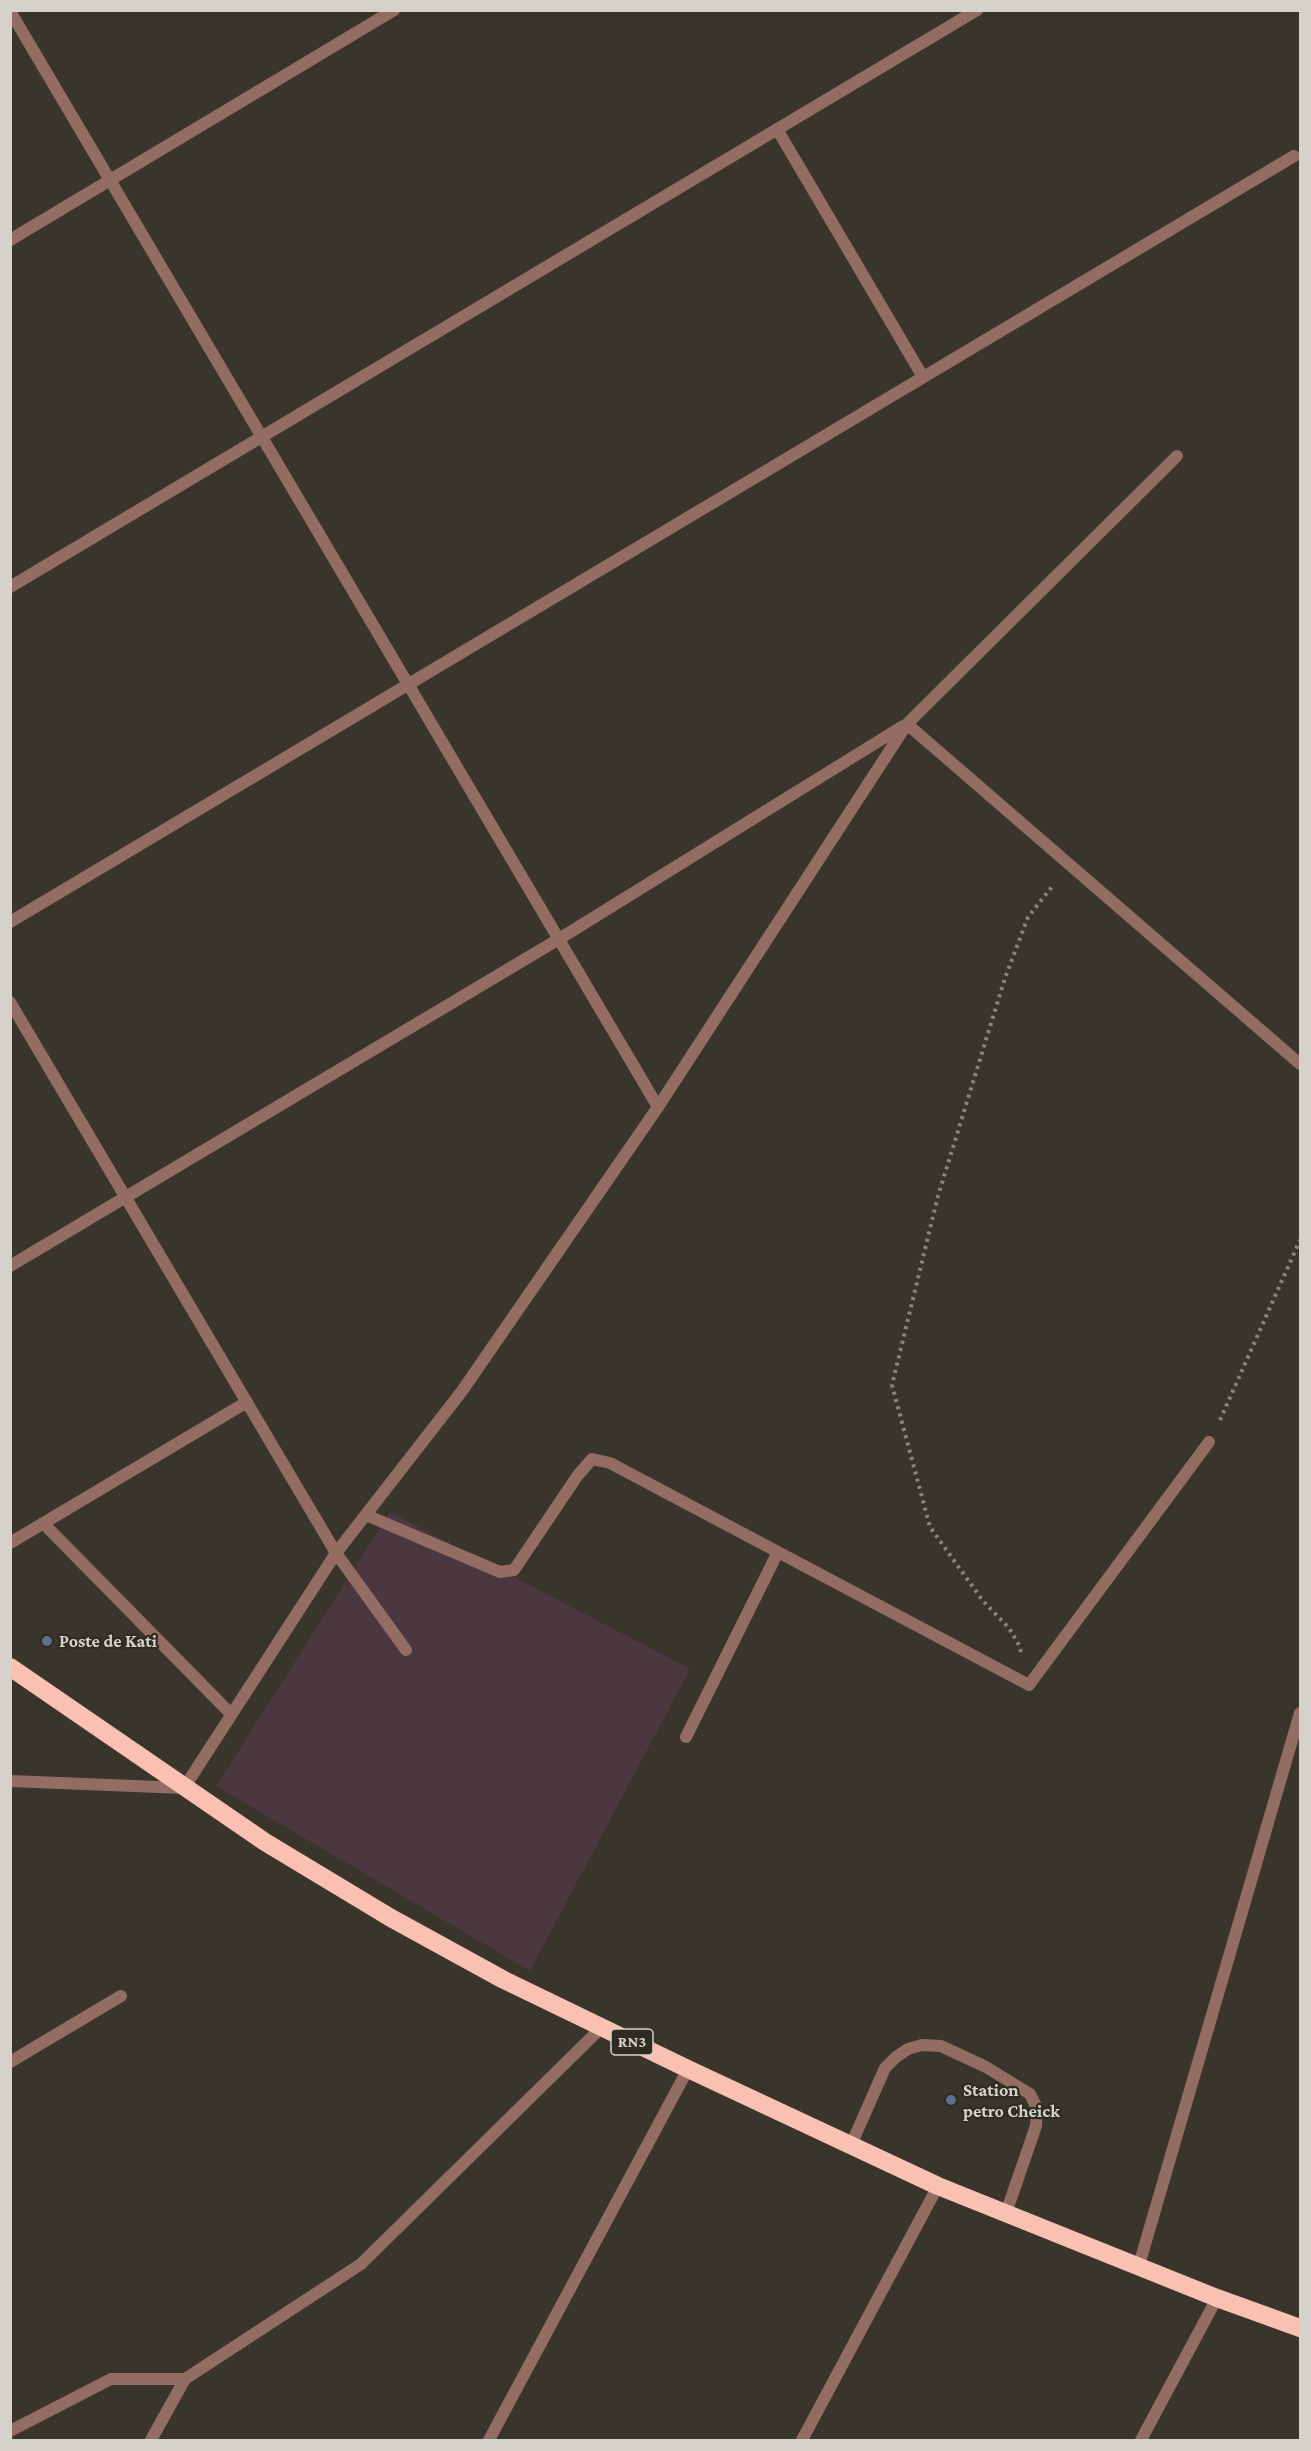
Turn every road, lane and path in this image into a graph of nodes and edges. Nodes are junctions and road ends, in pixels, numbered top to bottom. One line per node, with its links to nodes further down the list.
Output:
1 (394, 10): 6 (street)
2 (977, 10): 4 (street)
3 (10, 11): 6 (street)
4 (777, 129): 8 (street); 9 (street)
5 (1294, 156): 8 (street)
6 (111, 180): 7 (street); 9 (street)
7 (10, 240)
8 (923, 377): 12 (street)
9 (262, 437): 11 (street); 12 (street)
10 (1177, 456): 13 (street)
11 (10, 587)
12 (408, 685): 15 (street); 16 (street)
13 (907, 724): 14 (street); 16 (street); 19 (street)
14 (1069, 865): 18 (street); 32 (path)
15 (10, 922)
16 (559, 939): 19 (street); 20 (street)
17 (10, 1002): 20 (street)
18 (1300, 1064)
19 (658, 1107): 25 (street)
20 (126, 1197): 22 (street); 23 (street)
21 (1300, 1240): 24 (path)
22 (10, 1266)
23 (247, 1402): 26 (street); 29 (street)
24 (1209, 1443): 32 (street)
25 (366, 1515): 28 (street); 29 (street)
26 (43, 1523): 27 (street); 34 (street)
27 (10, 1543)
28 (778, 1552): 32 (street); 35 (street)
29 (336, 1553): 30 (street); 34 (street)
30 (406, 1650)
31 (10, 1667): 37 (highway, RN3)
32 (1029, 1685)
33 (1300, 1713): 45 (street)
34 (231, 1714): 37 (street)
35 (686, 1737)
36 (10, 1781): 37 (street)
37 (184, 1788): 39 (highway, RN3)
38 (121, 1996): 40 (street)
39 (602, 2027): 41 (highway, RN3); 48 (street)
40 (10, 2062)
41 (688, 2069): 42 (highway, RN3); 51 (street)
42 (851, 2145): 43 (highway, RN3); 44 (street)
43 (938, 2186): 44 (highway, RN3); 52 (street)
44 (1005, 2213): 45 (highway, RN3)
45 (1139, 2265): 46 (highway, RN3)
46 (1217, 2298): 47 (highway, RN3); 53 (street)
47 (1300, 2328)
48 (184, 2379): 49 (street); 50 (street)
49 (10, 2431)
50 (152, 2440)
51 (489, 2440)
52 (802, 2440)
53 (1141, 2440)

